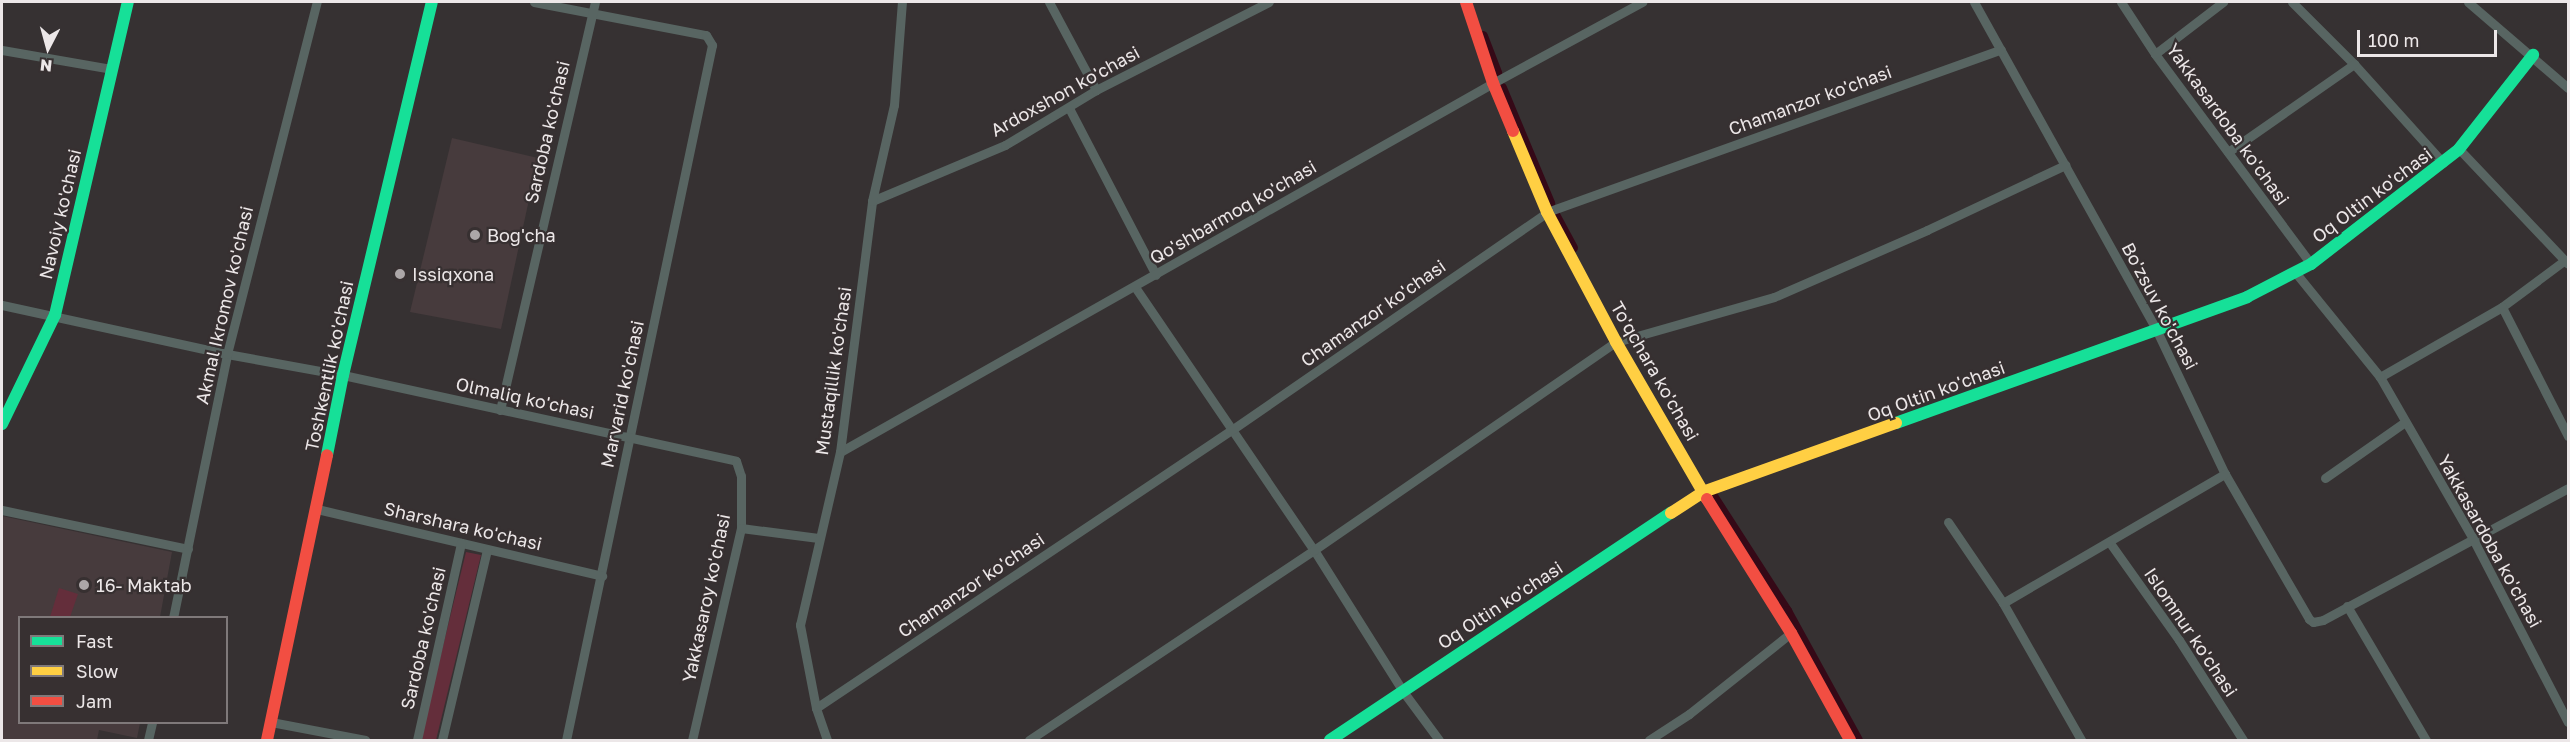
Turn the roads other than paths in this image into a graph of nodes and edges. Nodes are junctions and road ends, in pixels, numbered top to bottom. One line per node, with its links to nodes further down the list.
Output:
1 (128, 2): 22 (street, Navoiy ko'chasi)
2 (317, 2): 43 (street, Akmal Ikromov ko'chasi)
3 (432, 2): 44 (street, Toshkentlik ko'chasi)
4 (534, 2): 16 (street)
5 (595, 2): 16 (street, Sardoba ko'chasi)
6 (902, 2): 31 (street, Mustaqillik ko'chasi)
7 (1048, 2): 25 (street)
8 (1269, 2): 25 (street, Ardoxshon ko'chasi)
9 (1466, 2): 23 (street, To'qchara ko'chasi)
10 (1642, 2): 23 (street, Qo'shbarmoq ko'chasi)
11 (1974, 2): 17 (street, Bo'zsuv ko'chasi)
12 (2121, 2): 19 (street, Yakkasardoba ko'chasi)
13 (2223, 2): 19 (street)
14 (2292, 2): 21 (street)
15 (2468, 2): 20 (street)
16 (592, 14): 46 (street, Sardoba ko'chasi); 51 (street, Marvarid ko'chasi)
17 (2001, 49): 30 (street, Bo'zsuv ko'chasi); 32 (street, Chamanzor ko'chasi)
18 (2, 50): 22 (street)
19 (2155, 54): 28 (street, Yakkasardoba ko'chasi)
20 (2533, 55): 24 (street); 27 (street, Oq Oltin ko'chasi)
21 (2354, 64): 28 (street); 29 (street)
22 (112, 69): 40 (street, Navoiy ko'chasi)
23 (1493, 83): 32 (street, To'qchara ko'chasi); 36 (street, Qo'shbarmoq ko'chasi)
24 (2568, 88)
25 (1096, 90): 26 (street, Ardoxshon ko'chasi)
26 (1069, 108): 31 (street, Ardoxshon ko'chasi); 36 (street)
27 (2459, 150): 29 (street, Oq Oltin ko'chasi); 33 (street)
28 (2228, 152): 34 (street, Yakkasardoba ko'chasi)
29 (2443, 163): 34 (street, Oq Oltin ko'chasi)
30 (2065, 165): 41 (street, Bo'zsuv ko'chasi); 42 (street)
31 (872, 201): 52 (street, Mustaqillik ko'chasi)
32 (1547, 212): 42 (street, To'qchara ko'chasi); 49 (street, Chamanzor ko'chasi)
33 (2567, 262): 39 (street)
34 (2311, 264): 35 (street, Oq Oltin ko'chasi)
35 (2295, 272): 41 (street, Oq Oltin ko'chasi); 45 (street, Yakkasardoba ko'chasi)
36 (1156, 275): 37 (street, Qo'shbarmoq ko'chasi)
37 (1135, 287): 49 (street); 52 (street, Qo'shbarmoq ko'chasi)
38 (2, 305): 40 (street, Olmaliq ko'chasi)
39 (2502, 307): 45 (street); 50 (street)
40 (55, 315): 43 (street, Olmaliq ko'chasi); 48 (street, Navoiy ko'chasi)
41 (2156, 329): 54 (street, Bo'zsuv ko'chasi); 57 (street, Oq Oltin ko'chasi)
42 (1616, 342): 57 (street, To'qchara ko'chasi); 68 (street)
43 (227, 354): 44 (street, Olmaliq ko'chasi); 66 (street, Akmal Ikromov ko'chasi)
44 (343, 375): 46 (street, Olmaliq ko'chasi); 58 (street, Toshkentlik ko'chasi)
45 (2380, 377): 47 (street, Yakkasardoba ko'chasi)
46 (500, 410): 51 (street, Olmaliq ko'chasi)
47 (2404, 422): 55 (street); 63 (street, Yakkasardoba ko'chasi)
48 (2, 424)
49 (1233, 429): 68 (street); 75 (street, Chamanzor ko'chasi)
50 (2568, 436)
51 (629, 438): 53 (street, Olmaliq ko'chasi); 69 (street, Marvarid ko'chasi)
52 (840, 452): 62 (street, Mustaqillik ko'chasi)
53 (736, 462): 61 (street, Yakkasaroy ko'chasi)
54 (2225, 474): 65 (street); 71 (street, Bo'zsuv ko'chasi)
55 (2325, 477)
56 (2568, 488): 63 (street)
57 (1703, 492): 73 (street, To'qchara ko'chasi); 74 (street, Oq Oltin ko'chasi)
58 (317, 509): 64 (street, Sharshara ko'chasi); 76 (street, Toshkentlik ko'chasi)
59 (2, 510): 66 (street)
60 (1948, 522): 70 (street)
61 (741, 528): 62 (street); 85 (street, Yakkasaroy ko'chasi)
62 (818, 538): 75 (street, Mustaqillik ko'chasi)
63 (2473, 539): 71 (street); 77 (street, Yakkasardoba ko'chasi)
64 (461, 543): 67 (street, Sharshara ko'chasi); 82 (street, Sardoba ko'chasi)
65 (2110, 543): 70 (street); 93 (street, Islomnur ko'chasi)
66 (188, 549): 72 (street, Akmal Ikromov ko'chasi)
67 (487, 549): 69 (street, Sharshara ko'chasi); 83 (street)
68 (1314, 550): 74 (street); 87 (street)
69 (602, 576): 84 (street, Marvarid ko'chasi)
70 (2003, 603): 92 (street)
71 (2347, 606): 94 (street)
72 (174, 616)
73 (1791, 633): 90 (street); 91 (street, To'qchara ko'chasi)
74 (1402, 690): 88 (street, Oq Oltin ko'chasi); 89 (street)
75 (816, 708): 86 (street, Mustaqillik ko'chasi)
76 (271, 722): 80 (street, Toshkentlik ko'chasi); 81 (street)
77 (2568, 722)
78 (152, 724): 79 (street)
79 (148, 741)
80 (267, 741)
81 (365, 741)
82 (417, 741)
83 (442, 741)
84 (566, 741)
85 (692, 741)
86 (827, 741)
87 (1029, 741)
88 (1330, 741)
89 (1439, 741)
90 (1649, 741)
91 (1850, 741)
92 (2081, 741)
93 (2243, 741)
94 (2426, 741)

